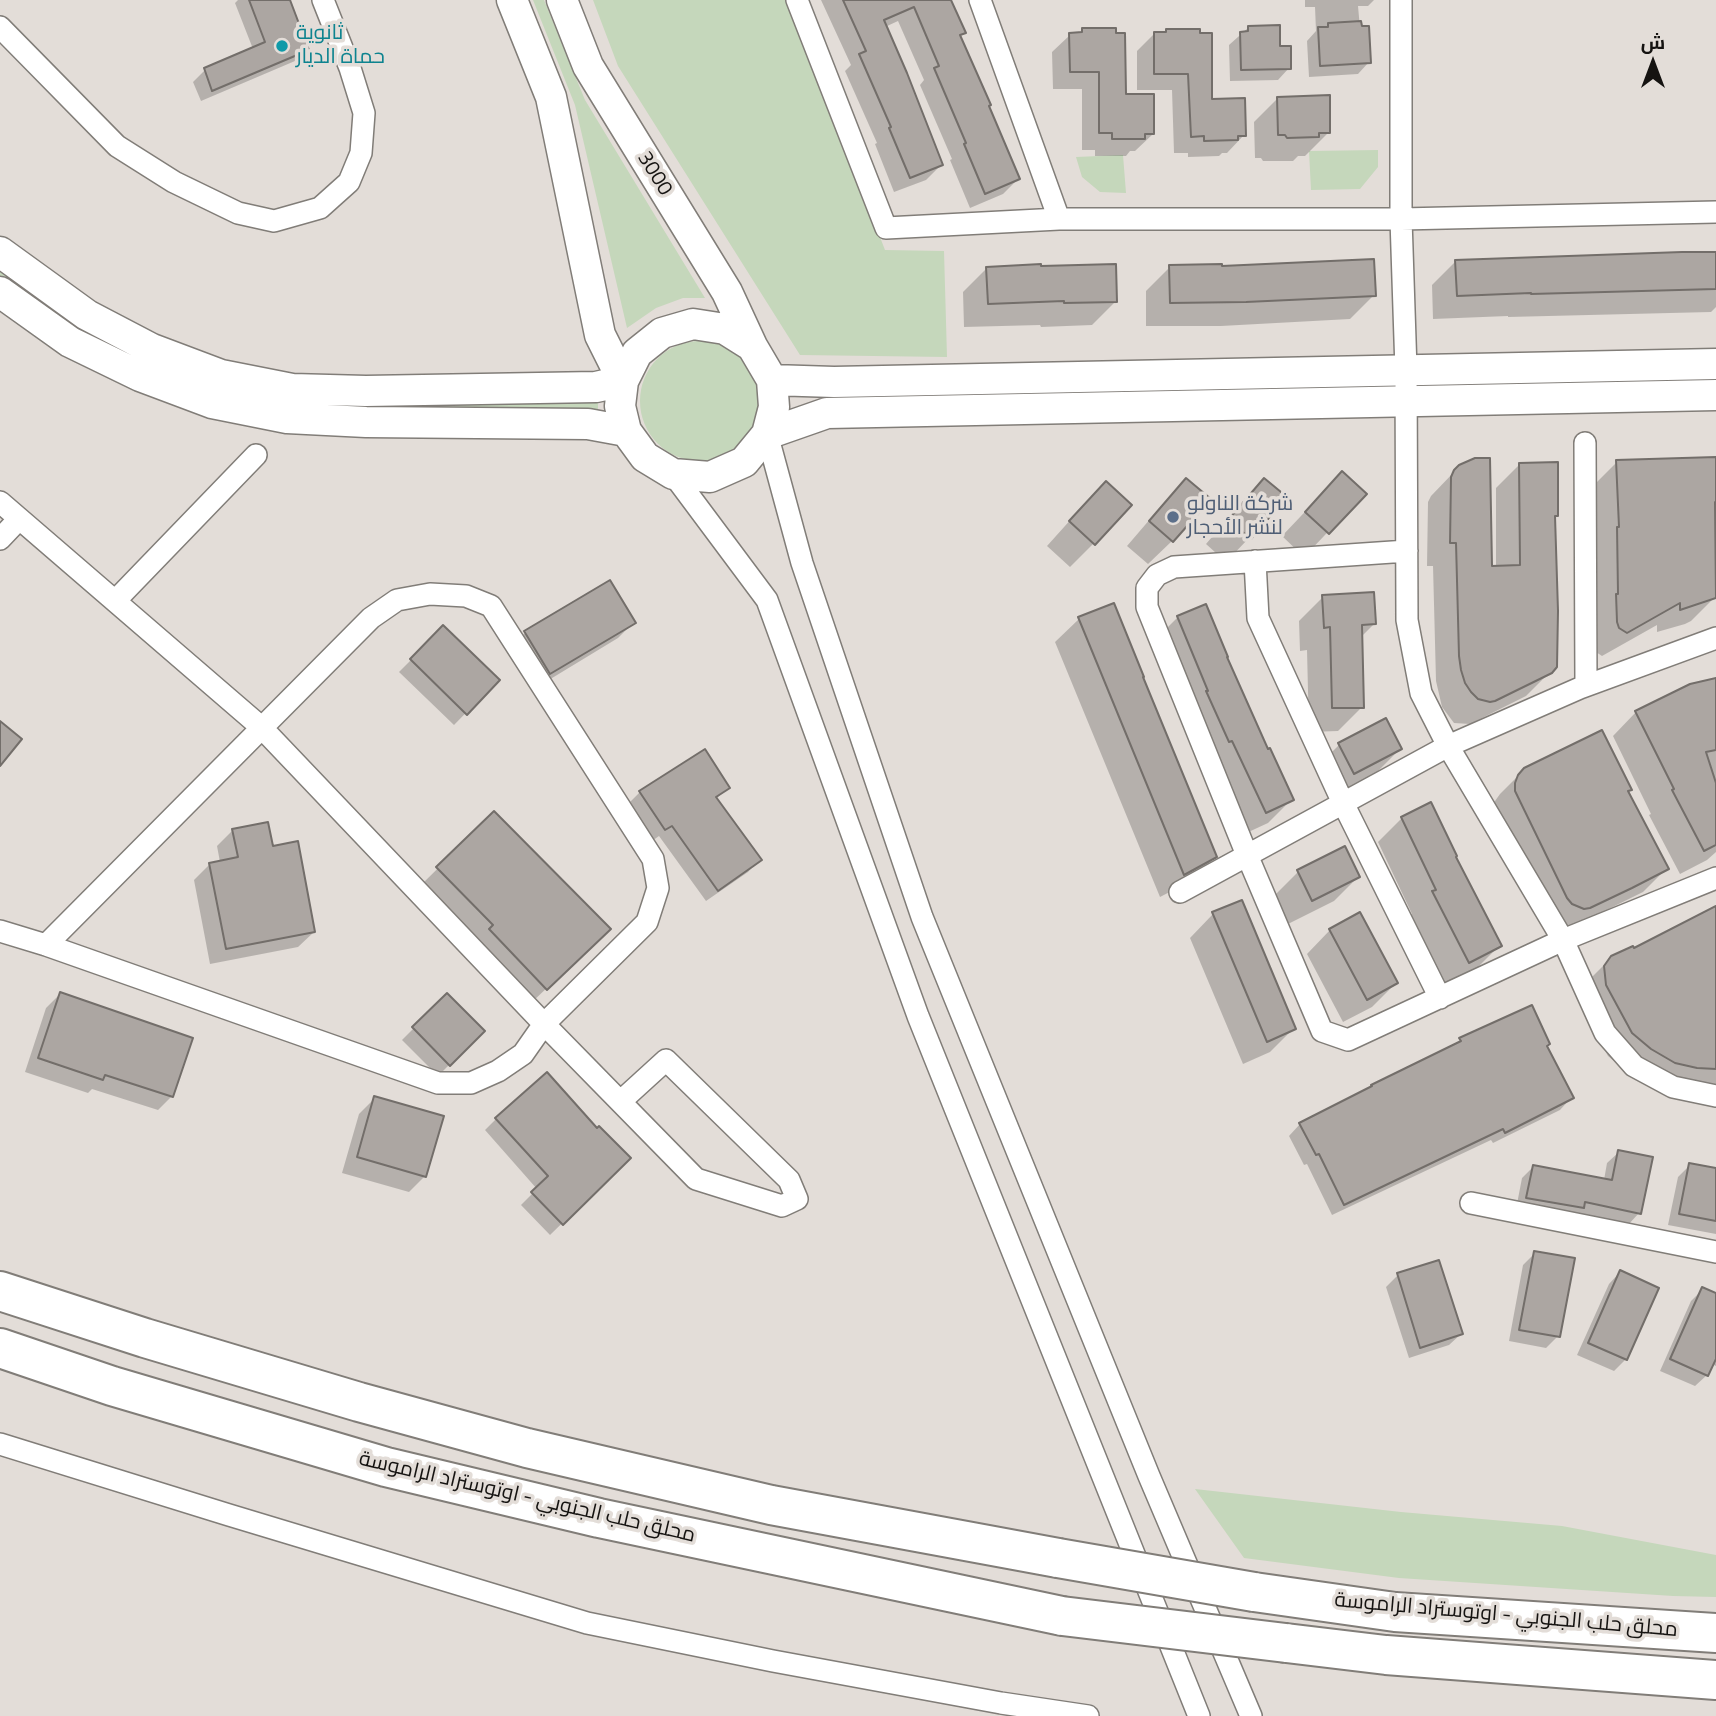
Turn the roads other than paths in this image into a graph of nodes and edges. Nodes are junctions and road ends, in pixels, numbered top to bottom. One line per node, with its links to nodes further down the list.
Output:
1 (323, 0): 7 (street)
2 (512, 0): 17 (street)
3 (562, 0): 13 (street, 3000)
4 (797, 0): 9 (street)
5 (980, 0): 9 (street)
6 (1401, 0): 10 (street)
7 (0, 27)
8 (1716, 212): 10 (street)
9 (1059, 219): 10 (street)
10 (1401, 219): 15 (street)
11 (0, 252): 17 (street)
12 (0, 292): 20 (street)
13 (752, 346): 16 (street); 17 (street)
14 (1716, 364): 15 (street)
15 (1406, 370): 16 (street); 19 (street)
16 (772, 380): 21 (street)
17 (623, 381): 20 (street)
18 (1716, 395): 19 (street)
19 (1407, 401): 21 (street); 28 (street)
20 (626, 431): 24 (street)
21 (767, 434): 24 (street); 55 (street)
22 (1586, 443): 32 (street)
23 (256, 455): 30 (street)
24 (673, 474): 54 (street)
25 (0, 502): 26 (street)
26 (19, 519): 27 (street); 30 (street)
27 (0, 539)
28 (1407, 551): 29 (street); 34 (street)
29 (1255, 561): 35 (street); 36 (street)
30 (115, 601): 33 (street)
31 (1716, 638): 32 (street)
32 (1586, 685): 34 (street)
33 (261, 727): 41 (street); 43 (street); 43 (street)
34 (1448, 746): 35 (street); 40 (street)
35 (1343, 803): 36 (street); 42 (street)
36 (1247, 855): 38 (street); 42 (street)
37 (1716, 878): 40 (street)
38 (1180, 892)
39 (0, 931): 41 (street)
40 (1563, 940): 42 (street); 44 (street)
41 (46, 945): 43 (street)
42 (1440, 998)
43 (544, 1024): 45 (street)
44 (1716, 1096)
45 (621, 1101): 45 (street)
46 (1471, 1203): 47 (street)
47 (1716, 1252)
48 (0, 1291): 51 (highway, محلق حلب الجنوبي - اوتوستراد الراموسة, bridge)
49 (0, 1349): 52 (highway, محلق حلب الجنوبي - اوتوستراد الراموسة, bridge)
50 (0, 1444): 53 (street)
51 (1716, 1633)
52 (1716, 1680)
53 (1088, 1716)
54 (1199, 1716)
55 (1251, 1716)

